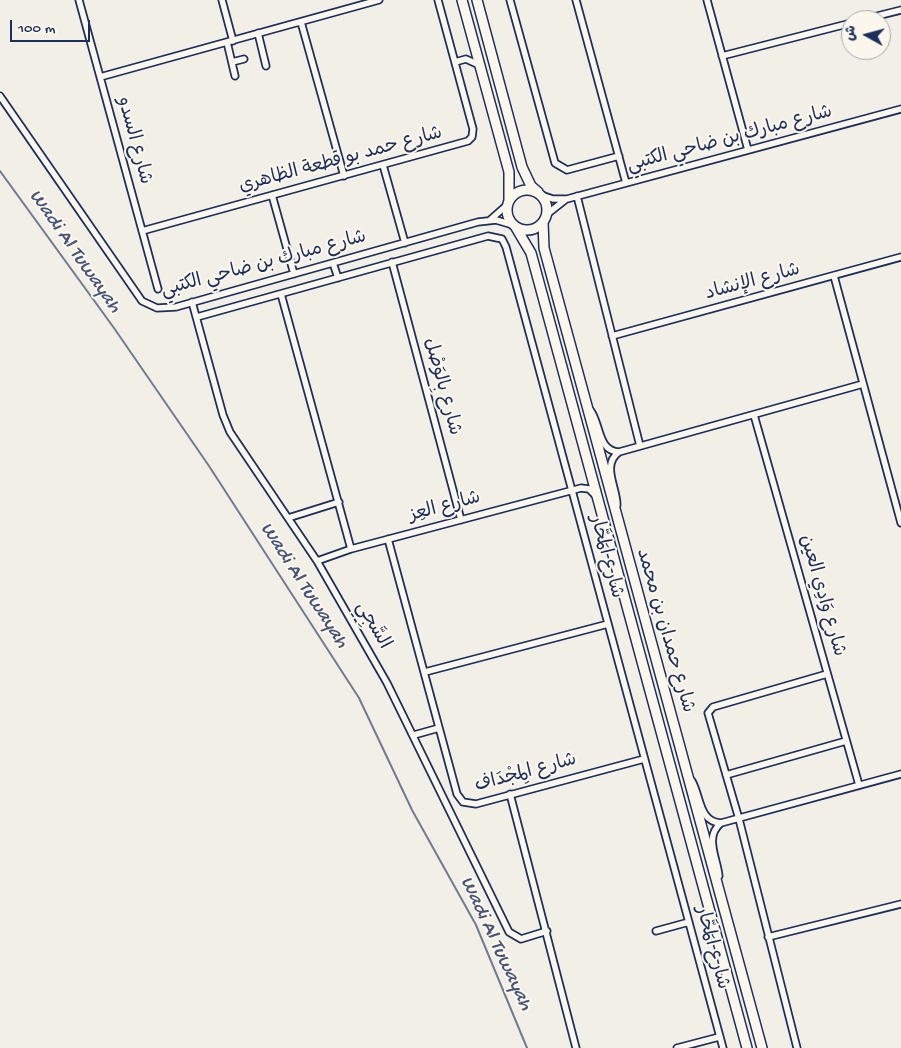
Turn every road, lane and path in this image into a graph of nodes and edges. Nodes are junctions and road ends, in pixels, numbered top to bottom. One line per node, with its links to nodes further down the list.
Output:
1 (79, 0): 23 (street, شارع السدو)
2 (222, 0): 13 (street)
3 (379, 0): 10 (street)
4 (438, 0): 19 (street, شارع حمد بو قطعة الظاهري)
5 (462, 0): 14 (main road)
6 (476, 0): 31 (main road)
7 (510, 0): 27 (street)
8 (576, 0): 27 (street)
9 (707, 0): 15 (street)
10 (301, 22): 12 (street); 29 (street)
11 (841, 26): 15 (street)
12 (258, 34): 13 (street); 21 (street)
13 (230, 41): 18 (street); 23 (street)
14 (475, 47): 17 (street); 20 (main road)
15 (722, 56): 26 (street)
16 (244, 59): 18 (street)
17 (466, 59): 19 (street); 20 (street)
18 (232, 62): 22 (street)
19 (455, 62): 28 (street, شارع حمد بو قطعة الظاهري)
20 (480, 65): 35 (main road)
21 (266, 66)
22 (236, 76)
23 (100, 77): 39 (street, شارع السدو)
24 (0, 96): 49 (street, شارع مبارك بن ضاحي الكتبي)
25 (901, 110): 26 (street, شارع مبارك بن ضاحي الكتبي)
26 (748, 150): 30 (street, شارع مبارك بن ضاحي الكتبي)
27 (619, 156): 30 (street)
28 (383, 165): 29 (street, شارع حمد بو قطعة الظاهري); 40 (street)
29 (344, 176): 32 (street, شارع حمد بو قطعة الظاهري)
30 (626, 183): 33 (street, شارع مبارك بن ضاحي الكتبي)
31 (539, 194): 34 (street, شارع مبارك بن ضاحي الكتبي); 35 (main road); 36 (main road)
32 (272, 195): 39 (street, شارع حمد بو قطعة الظاهري); 44 (street)
33 (577, 196): 34 (street, شارع مبارك بن ضاحي الكتبي); 51 (street)
34 (567, 199): 36 (street, شارع مبارك بن ضاحي الكتبي)
35 (508, 202): 37 (street, شارع مبارك بن ضاحي الكتبي); 38 (main road)
36 (545, 218): 38 (main road); 53 (main road, شارع حمدان بن محمد)
37 (490, 220): 38 (street, شارع مبارك بن ضاحي الكتبي); 40 (street, شارع مبارك بن ضاحي الكتبي)
38 (514, 226): 57 (main road, شارع حمدان بن محمد)
39 (142, 231): 47 (street, شارع السدو)
40 (405, 243): 43 (street, شارع مبارك بن ضاحي الكتبي)
41 (901, 257): 45 (street, شارع الإنشاد)
42 (392, 262): 46 (street, شارع المَحَّار); 59 (street, شارع المَحَّار); 64 (street, شارع بِالوَصْل)
43 (333, 263): 44 (street, شارع مبارك بن ضاحي الكتبي); 46 (street)
44 (294, 274): 49 (street, شارع مبارك بن ضاحي الكتبي)
45 (834, 276): 51 (street, شارع الإنشاد); 52 (street)
46 (338, 278): 48 (street, شارع المَحَّار)
47 (158, 289)
48 (282, 294): 50 (street, شارع المَحَّار); 61 (street)
49 (192, 302): 50 (street, السَّجِي)
50 (197, 317): 62 (street, السَّجِي)
51 (612, 336): 55 (street)
52 (863, 384): 54 (street); 65 (street)
53 (586, 405): 56 (street); 63 (main road, شارع حمدان بن محمد)
54 (754, 415): 55 (street); 71 (street, شارع وَادِي العين)
55 (640, 446): 56 (street)
56 (619, 452): 63 (street)
57 (591, 473): 58 (street); 60 (main road, شارع حمدان بن محمد)
58 (581, 488): 59 (street, شارع العِز); 60 (street)
59 (571, 490): 64 (street, شارع العِز); 69 (street, شارع المَحَّار)
60 (595, 495): 93 (main road, شارع حمدان بن محمد)
61 (339, 502): 62 (street); 67 (street)
62 (288, 518): 68 (street, السَّجِي)
63 (616, 518): 76 (main road, شارع حمدان بن محمد)
64 (461, 520): 66 (street, شارع العِز)
65 (901, 523)
66 (388, 539): 67 (street, شارع العِز); 70 (street, شارع المِجْدَاف)
67 (352, 549): 68 (street, شارع العِز)
68 (317, 561): 73 (street, السَّجِي)
69 (608, 624): 70 (street); 75 (street, شارع المَحَّار)
70 (425, 672): 72 (street, شارع المِجْدَاف)
71 (827, 674): 74 (street, شارع وَادِي العين); 78 (street)
72 (439, 728): 73 (street); 80 (street, شارع المِجْدَاف)
73 (414, 735): 86 (street, السَّجِي)
74 (846, 741): 78 (street); 79 (street, شارع وَادِي العين)
75 (644, 759): 80 (street, شارع المِجْدَاف); 85 (street, شارع المَحَّار)
76 (687, 773): 82 (street); 83 (main road, شارع حمدان بن محمد)
77 (901, 774): 79 (street)
78 (726, 775): 81 (street)
79 (859, 785): 81 (street)
80 (510, 794): 86 (street)
81 (739, 819): 82 (street); 88 (street)
82 (721, 823): 83 (street)
83 (719, 891): 94 (main road, شارع حمدان بن محمد)
84 (901, 904): 88 (street)
85 (689, 922): 87 (street); 89 (street, شارع المَحَّار)
86 (547, 931): 90 (street)
87 (656, 931)
88 (768, 937): 95 (street)
89 (719, 1037): 91 (street); 92 (street, شارع المَحَّار)
90 (576, 1048)
91 (677, 1048)
92 (723, 1048)
93 (747, 1048)
94 (762, 1048)
95 (797, 1048)

